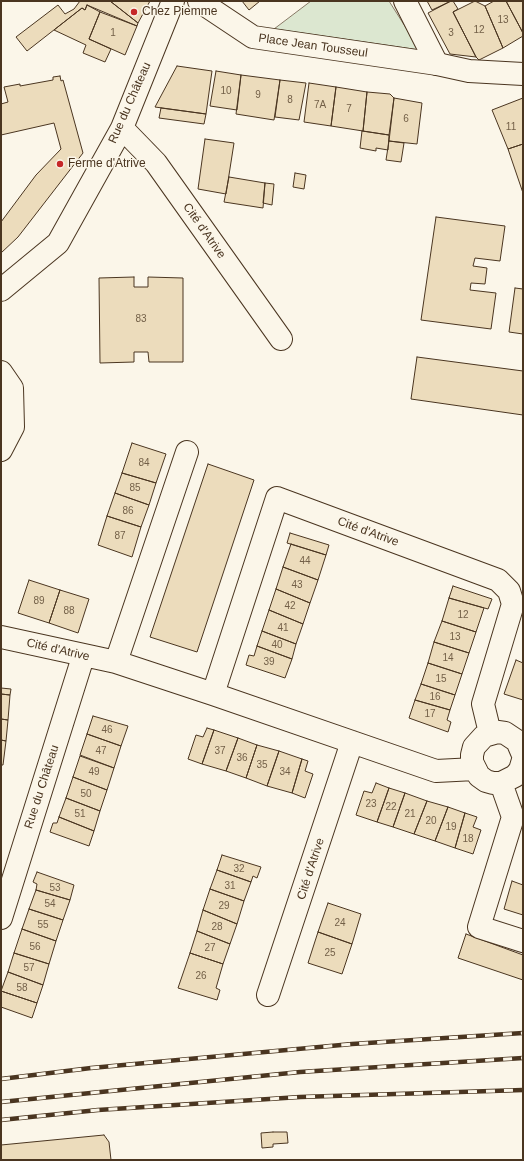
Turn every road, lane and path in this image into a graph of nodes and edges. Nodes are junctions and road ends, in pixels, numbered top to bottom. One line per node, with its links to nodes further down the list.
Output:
1 (173, 1): 6 (street, Rue du Château)
2 (198, 1): 4 (street, Place Jean Tousseul)
3 (405, 1): 4 (street)
4 (437, 64): 5 (street, Place Jean Tousseul)
5 (523, 74)
6 (122, 128): 7 (street, Rue du Château); 8 (street, Cité d'Atrive)
7 (1, 290)
8 (281, 339)
9 (1, 372): 10 (street)
10 (1, 450)
11 (187, 452): 14 (street)
12 (1, 637): 13 (street, Cité d'Atrive)
13 (83, 656): 14 (street, Cité d'Atrive); 21 (street, Rue du Château)
14 (116, 662): 15 (street, Cité d'Atrive)
15 (214, 694): 16 (street, Cité d'Atrive); 17 (street, Cité d'Atrive)
16 (490, 733): 18 (street); 19 (street)
17 (352, 742): 19 (street, Cité d'Atrive); 23 (street, Cité d'Atrive)
18 (523, 753): 20 (street)
19 (475, 769): 20 (street)
20 (501, 783): 22 (street)
21 (1, 918)
22 (523, 941)
23 (268, 995)

